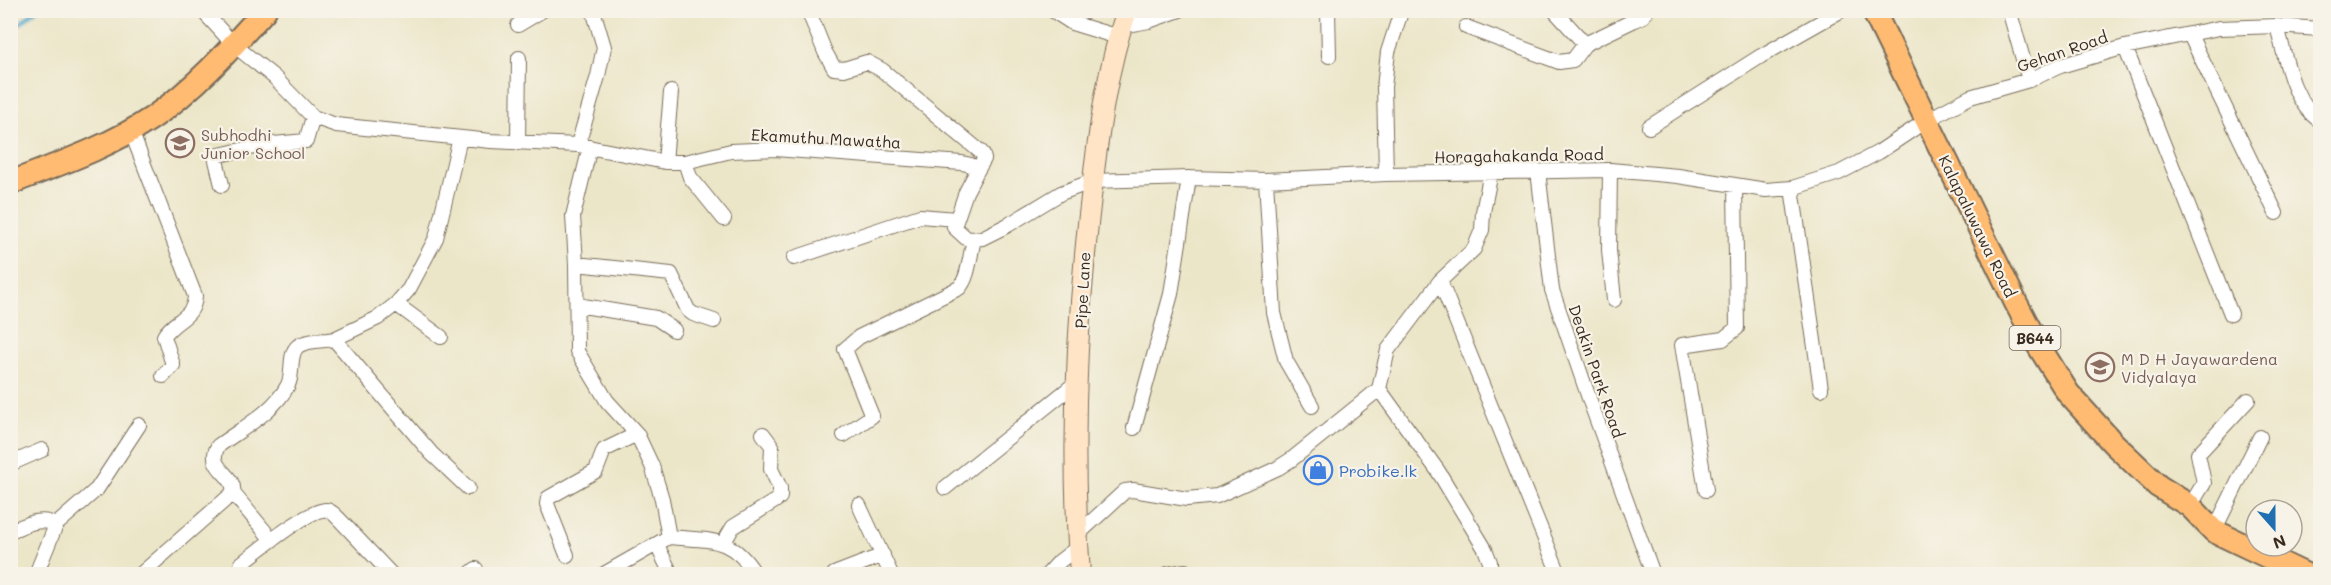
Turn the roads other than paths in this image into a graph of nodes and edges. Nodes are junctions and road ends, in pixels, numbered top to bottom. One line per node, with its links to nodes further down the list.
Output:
1 (202, 10): 22 (street, Ekamuthu Mawatha)
2 (265, 10): 22 (main road)
3 (543, 10): 16 (street)
4 (593, 10): 35 (street)
5 (808, 10): 39 (street)
6 (1053, 10): 15 (street)
7 (1180, 10): 15 (street)
8 (1328, 10): 24 (street)
9 (1554, 10): 21 (street)
10 (1647, 10): 21 (street)
11 (1842, 10): 31 (street)
12 (1873, 10): 29 (main road, Kalapaluwawa Road / B644)
13 (2009, 10): 26 (street)
14 (1400, 15): 42 (street)
15 (1122, 24): 45 (street, Pipe Lane)
16 (518, 25)
17 (2277, 26): 19 (street, Gehan Road); 20 (street, Gehan Road); 30 (street)
18 (1466, 27): 21 (street)
19 (2320, 30)
20 (2190, 34): 23 (street, Gehan Road); 50 (street)
21 (1585, 44)
22 (234, 45): 28 (street, Ekamuthu Mawatha); 32 (main road)
23 (2125, 47): 26 (street, Gehan Road); 60 (street)
24 (1329, 56)
25 (519, 58): 34 (street)
26 (2029, 80): 29 (street, Gehan Road)
27 (671, 92): 36 (street)
28 (314, 117): 33 (street, Ekamuthu Mawatha); 47 (street)
29 (1926, 120): 49 (street, Horagahakanda Road); 84 (main road, Kalapaluwawa Road / B644)
30 (2320, 121)
31 (1649, 126)
32 (131, 131): 46 (main road); 65 (street)
33 (460, 138): 34 (street, Ekamuthu Mawatha); 58 (street)
34 (518, 143): 35 (street, Ekamuthu Mawatha)
35 (584, 146): 36 (street, Ekamuthu Mawatha); 55 (street)
36 (664, 162): 37 (street, Ekamuthu Mawatha)
37 (685, 162): 39 (street, Ekamuthu Mawatha); 51 (street)
38 (1610, 170): 40 (street, Horagahakanda Road); 48 (street, Horagahakanda Road); 57 (street)
39 (977, 171): 52 (street)
40 (1538, 171): 41 (street, Horagahakanda Road); 109 (street, Deakin Park Road)
41 (1491, 172): 42 (street, Horagahakanda Road); 56 (street)
42 (1386, 174): 44 (street, Horagahakanda Road)
43 (1189, 178): 44 (street, Horagahakanda Road); 45 (street, Horagahakanda Road); 72 (street)
44 (1266, 180): 70 (street)
45 (1093, 181): 53 (street); 66 (street, Pipe Lane)
46 (10, 183)
47 (222, 185)
48 (1735, 186): 49 (street, Horagahakanda Road); 81 (street)
49 (1792, 188): 68 (street)
50 (2276, 213)
51 (723, 219)
52 (956, 219): 53 (street); 54 (street)
53 (974, 239): 75 (street)
54 (794, 258)
55 (576, 264): 59 (street); 61 (street)
56 (1440, 281): 67 (street); 108 (street)
57 (1614, 300)
58 (396, 304): 63 (street); 64 (street)
59 (577, 305): 62 (street); 73 (street)
60 (2231, 314)
61 (714, 321)
62 (674, 330)
63 (441, 337)
64 (334, 339): 79 (street); 82 (street)
65 (163, 376)
66 (1077, 382): 80 (street); 90 (street, Pipe Lane)
67 (1379, 389): 90 (street); 107 (street)
68 (1821, 389)
69 (2248, 400): 84 (street)
70 (1312, 406)
71 (139, 425): 85 (street)
72 (1134, 428)
73 (637, 434): 89 (street); 92 (street)
74 (763, 434): 91 (street)
75 (844, 435)
76 (2260, 437): 87 (street)
77 (42, 450): 78 (street)
78 (11, 460)
79 (468, 488)
80 (945, 488)
81 (1706, 490)
82 (233, 493): 88 (street); 96 (street)
83 (858, 505): 93 (street)
84 (2190, 506): 87 (main road, Kalapaluwawa Road / B644)
85 (56, 525): 86 (street); 95 (street)
86 (10, 531)
87 (2214, 531): 110 (main road, Kalapaluwawa Road / B644)
88 (272, 540): 97 (street); 98 (street)
89 (663, 541): 91 (street); 99 (street); 100 (street)
90 (1078, 541): 104 (street); 105 (street, Pipe Lane)
91 (724, 542): 101 (street)
92 (567, 555)
93 (883, 555): 102 (street); 103 (street)
94 (1185, 571): 106 (street)
95 (36, 574)
96 (141, 574)
97 (238, 574)
98 (391, 574)
99 (604, 574)
100 (671, 574)
101 (755, 574)
102 (834, 574)
103 (891, 574)
104 (1048, 574)
105 (1080, 574)
106 (1168, 574)
107 (1488, 574)
108 (1559, 574)
109 (1653, 574)
110 (2304, 574)

